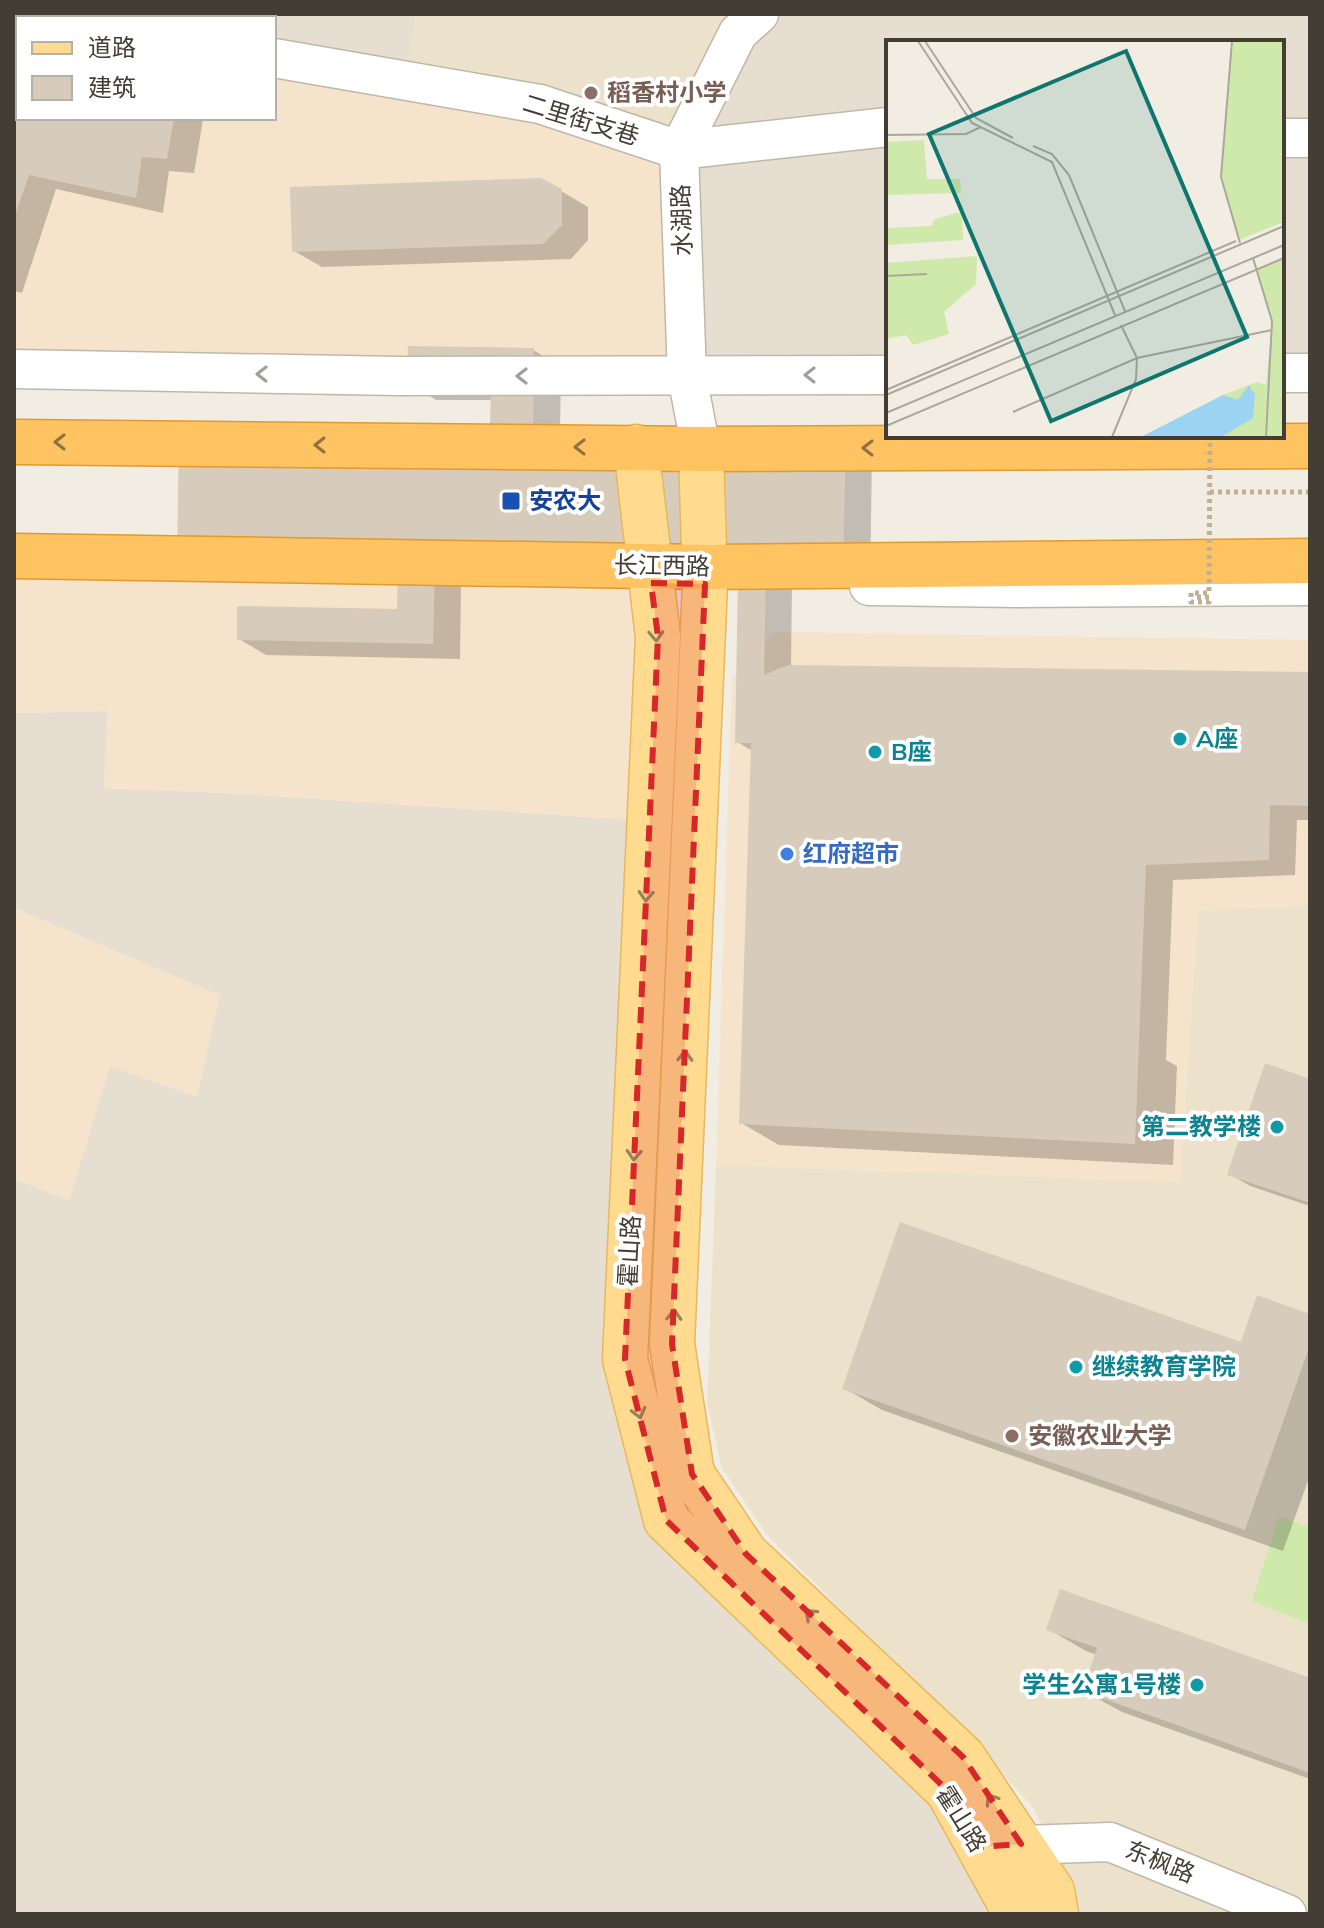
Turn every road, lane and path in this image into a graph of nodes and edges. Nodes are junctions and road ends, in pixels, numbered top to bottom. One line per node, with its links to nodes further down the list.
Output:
1 (759, 14): 6 (street, 水湖路)
2 (276, 58): 6 (street, 二里街支巷)
3 (886, 127): 6 (street, 二里街支巷)
4 (1284, 138): 5 (street)
5 (1310, 138)
6 (679, 150): 11 (street, 水湖路)
7 (14, 369): 11 (street, one-way to 7)
8 (1284, 373): 9 (street)
9 (1310, 373)
10 (886, 375): 11 (street, one-way to 11)
11 (687, 376): 16 (street, 水湖路)
12 (1210, 438): 17 (path, bridge)
13 (14, 442): 15 (highway, one-way to 13)
14 (1310, 446): 16 (highway, one-way to 16)
15 (636, 447): 16 (highway); 21 (main road, 霍山路)
16 (701, 449): 23 (main road, 霍山路)
17 (1210, 492): 18 (path); 25 (path, bridge)
18 (1310, 492)
19 (14, 556): 21 (highway, 长江西路)
20 (1310, 561): 23 (highway, 长江西路)
21 (650, 575): 22 (street); 23 (highway, 长江西路); 26 (main road, 霍山路, one-way to 26)
22 (14, 576)
23 (706, 576): 24 (street); 26 (main road, 霍山路, one-way to 23)
24 (1310, 586)
25 (1197, 597)
26 (1000, 1846): 27 (main road, 霍山路); 28 (main road, 霍山路); 29 (street, 东枫路)
27 (1014, 1914)
28 (1056, 1914)
29 (1287, 1914)

